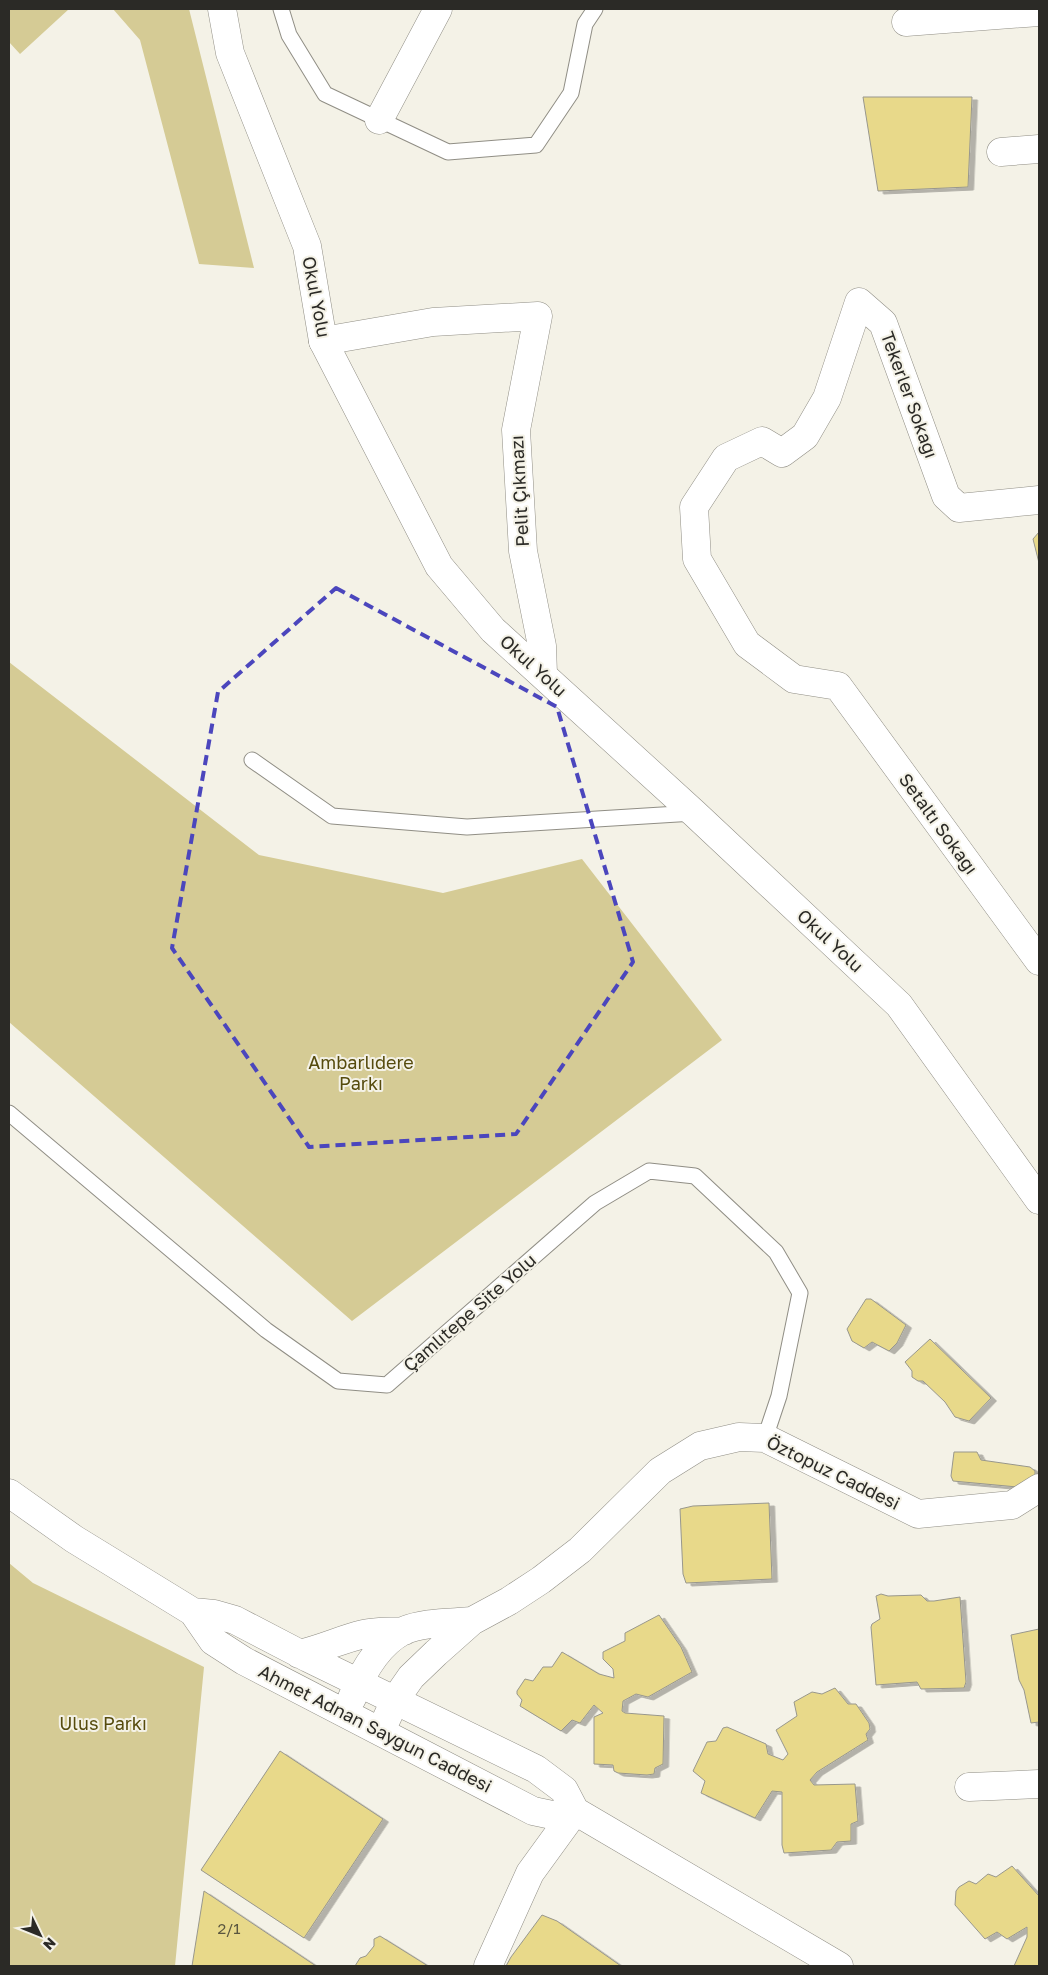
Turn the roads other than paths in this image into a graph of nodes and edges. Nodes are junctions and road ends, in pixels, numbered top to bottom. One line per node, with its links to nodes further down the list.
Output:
1 (222, 9): 10 (street, Okul Yolu)
2 (281, 9): 7 (lane)
3 (438, 9): 7 (street)
4 (595, 9): 7 (lane)
5 (1039, 12): 6 (street)
6 (906, 22)
7 (379, 120)
8 (1039, 148): 9 (street)
9 (1001, 152)
10 (323, 341): 12 (street, Okul Yolu); 12 (street, Pelit Çıkmazı)
11 (1039, 500): 13 (street, Tekerler Sokağı)
12 (543, 674): 15 (street, Okul Yolu)
13 (838, 686): 16 (street, Setaltı Sokağı)
14 (252, 760): 15 (lane)
15 (694, 813): 18 (street, Okul Yolu)
16 (1039, 961)
17 (9, 1113): 19 (lane, Çamlıtepe Site Yolu)
18 (1039, 1200)
19 (765, 1438): 20 (street, Öztopuz Caddesi); 23 (street, Öztopuz Caddesi)
20 (1039, 1488)
21 (9, 1492): 22 (street, Ahmet Adnan Saygun Caddesi)
22 (193, 1612): 25 (street, Ahmet Adnan Saygun Caddesi); 28 (street, Ahmet Adnan Saygun Caddesi)
23 (472, 1621): 24 (street, Öztopuz Caddesi); 27 (street, Öztopuz Caddesi)
24 (404, 1631): 25 (street); 26 (street, Öztopuz Caddesi)
25 (300, 1654): 26 (street, Ahmet Adnan Saygun Caddesi)
26 (359, 1682): 27 (street, Ahmet Adnan Saygun Caddesi); 28 (street, Öztopuz Caddesi)
27 (395, 1700): 29 (street, Öztopuz Caddesi); 32 (street, Ahmet Adnan Saygun Caddesi)
28 (346, 1713): 29 (street, Ahmet Adnan Saygun Caddesi)
29 (381, 1731): 32 (street, Ahmet Adnan Saygun Caddesi)
30 (1039, 1784): 31 (street)
31 (969, 1787)
32 (575, 1810): 33 (street); 34 (street, Ahmet Adnan Saygun Caddesi)
33 (488, 1966)
34 (839, 1966)

